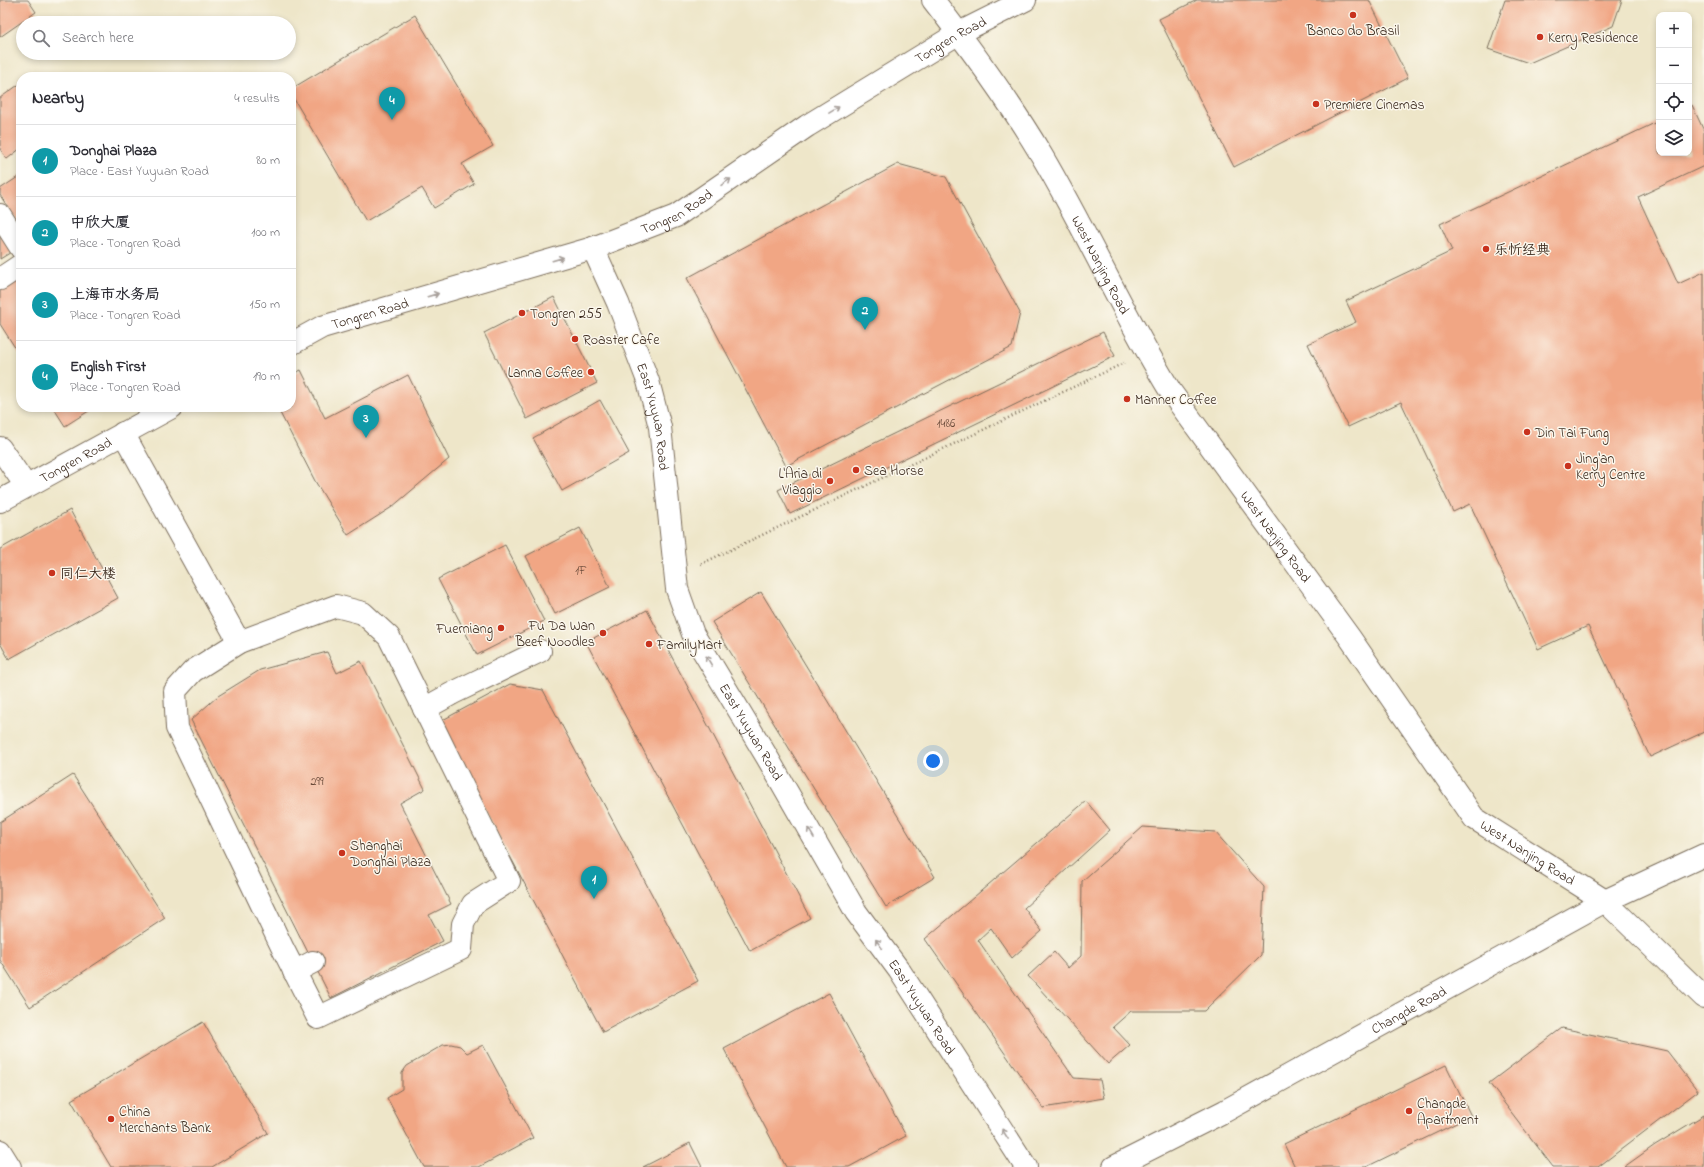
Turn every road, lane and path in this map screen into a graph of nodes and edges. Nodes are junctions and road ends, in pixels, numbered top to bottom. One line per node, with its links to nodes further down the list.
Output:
1 (933, 0): 3 (street, West Nanjing Road)
2 (1025, 0): 3 (street, Tongren Road)
3 (959, 33): 6 (street, Tongren Road, one-way to 3); 10 (street, West Nanjing Road)
4 (0, 215): 5 (street)
5 (16, 240)
6 (593, 248): 9 (street, Tongren Road, one-way to 6); 16 (street, East Yuyuan Road)
7 (16, 268): 8 (street)
8 (0, 279)
9 (296, 341)
10 (1146, 352): 16 (path); 21 (street, West Nanjing Road)
11 (163, 412): 12 (street, Tongren Road)
12 (123, 433): 14 (street, Tongren Road); 17 (street)
13 (0, 448): 14 (street)
14 (26, 486): 15 (street, Tongren Road)
15 (0, 501)
16 (675, 576): 25 (street, East Yuyuan Road, one-way to 16)
17 (239, 642): 19 (street); 19 (street)
18 (540, 651): 19 (street)
19 (424, 709)
20 (1704, 855): 21 (street, Changde Road)
21 (1605, 901): 22 (street, West Nanjing Road); 26 (street, Changde Road)
22 (1704, 997)
23 (0, 1151): 24 (street)
24 (10, 1167)
25 (1026, 1167)
26 (1114, 1167)

